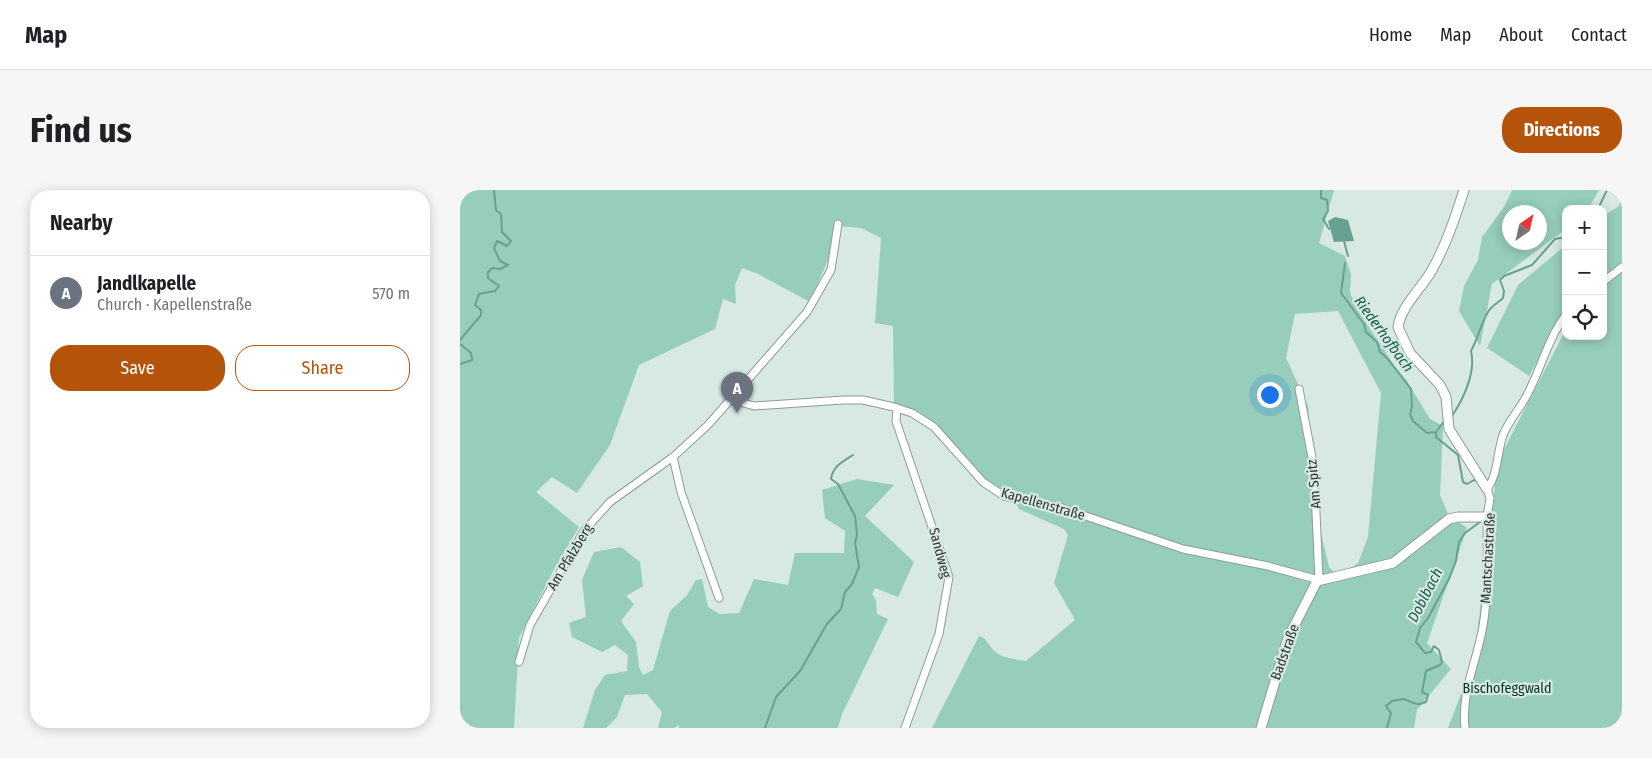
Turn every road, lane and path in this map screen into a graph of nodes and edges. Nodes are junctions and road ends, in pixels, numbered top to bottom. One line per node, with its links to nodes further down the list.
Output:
1 (1464, 190): 10 (street, Mantschastraße)
2 (838, 224): 7 (street)
3 (1622, 267): 4 (street)
4 (1607, 279)
5 (1562, 321): 10 (street)
6 (1299, 389): 12 (street, Am Spitz)
7 (730, 399): 8 (street, Kapellenstraße); 9 (street, Am Pfalzberg)
8 (897, 408): 12 (street, Kapellenstraße); 15 (street, Sandweg)
9 (673, 457): 13 (street); 14 (street, Am Pfalzberg)
10 (1486, 489): 11 (street, Mantschastraße)
11 (1488, 517): 12 (street, Kapellenstraße); 17 (street, Mantschastraße)
12 (1319, 580): 16 (street, Badstraße)
13 (719, 598)
14 (519, 662)
15 (905, 728)
16 (1261, 728)
17 (1465, 728)

